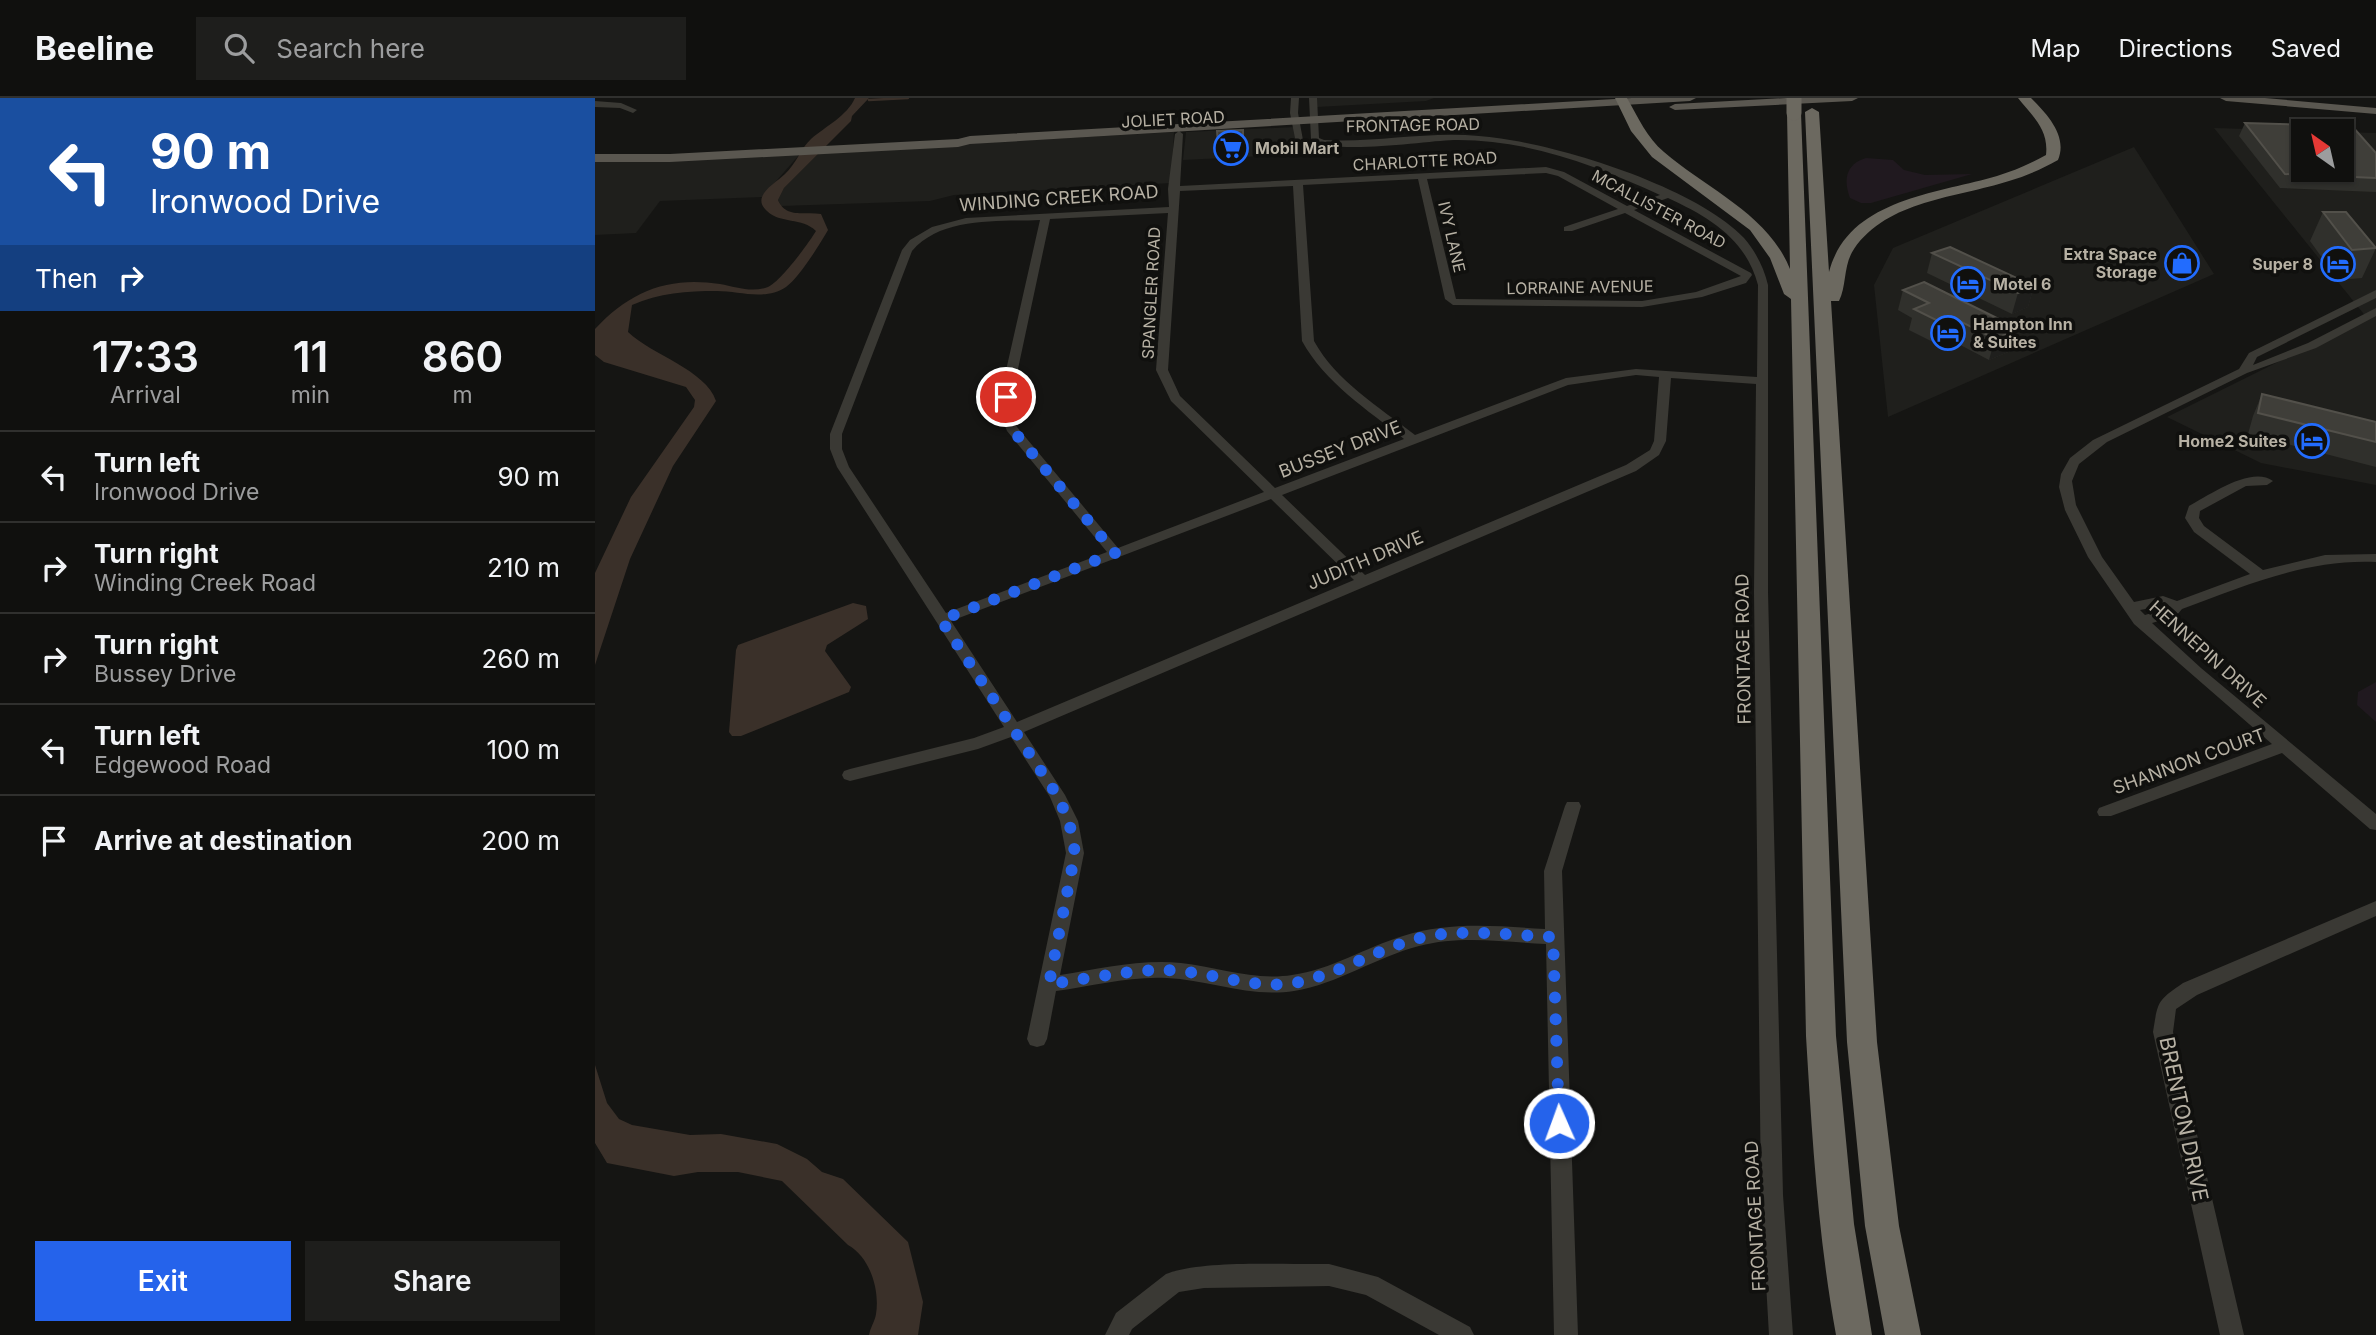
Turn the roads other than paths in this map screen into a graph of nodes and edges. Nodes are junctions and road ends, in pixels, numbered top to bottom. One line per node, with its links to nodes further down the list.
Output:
1 (1295, 98): 15 (street)
2 (1313, 98): 14 (street)
3 (1690, 98): 8 (main road, JOLIET ROAD)
4 (1851, 98): 8 (main road, JOLIET ROAD)
5 (2225, 98): 13 (main road)
6 (2323, 98): 9 (main road)
7 (2031, 101): 34 (highway)
8 (1624, 103): 14 (main road, JOLIET ROAD); 32 (highway)
9 (2376, 103)
10 (595, 104): 12 (street)
11 (1803, 105): 32 (highway); 34 (highway)
12 (633, 110)
13 (2376, 111)
14 (1313, 123): 15 (main road, JOLIET ROAD); 17 (street, FRONTAGE ROAD)
15 (1296, 124): 16 (main road, JOLIET ROAD); 17 (street, FRONTAGE ROAD); 18 (main road, JOLIET ROAD)
16 (1179, 134): 18 (main road, JOLIET ROAD); 23 (street, SPANGLER ROAD)
17 (1491, 141): 24 (street, FRONTAGE ROAD)
18 (958, 143): 19 (main road, JOLIET ROAD)
19 (595, 158)
20 (1553, 171): 21 (street, CHARLOTTE ROAD); 26 (street, MCALLISTER ROAD)
21 (1422, 177): 22 (street, CHARLOTTE ROAD); 31 (street, IVY LANE)
22 (1298, 183): 23 (street, CHARLOTTE ROAD); 38 (street)
23 (1174, 189): 25 (street, SPANGLER ROAD)
24 (1669, 195): 26 (street); 37 (street, FRONTAGE ROAD)
25 (1171, 210): 27 (street, WINDING CREEK ROAD); 40 (street, SPANGLER ROAD)
26 (1625, 210): 28 (street); 29 (street, MCALLISTER ROAD)
27 (1047, 217): 41 (street); 47 (street, WINDING CREEK ROAD)
28 (1568, 229)
29 (1745, 279): 31 (street, LORRAINE AVENUE)
30 (2376, 293): 35 (street)
31 (1453, 302)
32 (1799, 311): 63 (highway)
33 (2376, 311): 35 (street)
34 (1826, 342): 64 (highway)
35 (2243, 371): 46 (street, HENNEPIN DRIVE)
36 (1665, 374): 37 (street, BUSSEY DRIVE); 38 (street, BUSSEY DRIVE); 44 (street, JUDITH DRIVE)
37 (1763, 380): 62 (street, FRONTAGE ROAD)
38 (1413, 440): 40 (street, BUSSEY DRIVE)
39 (2267, 481): 43 (street)
40 (1273, 494): 41 (street, BUSSEY DRIVE); 44 (street, SPANGLER ROAD)
41 (1115, 553): 47 (street, BUSSEY DRIVE)
42 (2376, 558): 43 (street)
43 (2262, 576): 45 (street)
44 (1363, 581): 49 (street, JUDITH DRIVE)
45 (2178, 606): 46 (street); 48 (street)
46 (2129, 608): 48 (street, HENNEPIN DRIVE)
47 (941, 620): 49 (street, WINDING CREEK ROAD)
48 (2139, 621): 50 (street, HENNEPIN DRIVE)
49 (1013, 730): 51 (street, JUDITH DRIVE); 57 (street, WINDING CREEK ROAD)
50 (2285, 746): 53 (street, SHANNON COURT); 54 (street, HENNEPIN DRIVE)
51 (850, 775)
52 (1573, 806): 56 (street)
53 (2105, 812)
54 (2376, 824)
55 (2376, 908): 65 (street, BRENTON DRIVE)
56 (1553, 937): 57 (street); 61 (street)
57 (1049, 984): 58 (street, WINDING CREEK ROAD)
58 (1037, 1039)
59 (1117, 1335): 60 (street)
60 (1462, 1335)
61 (1566, 1335)
62 (1780, 1335)
63 (1854, 1335)
64 (1903, 1335)
65 (2232, 1335)

